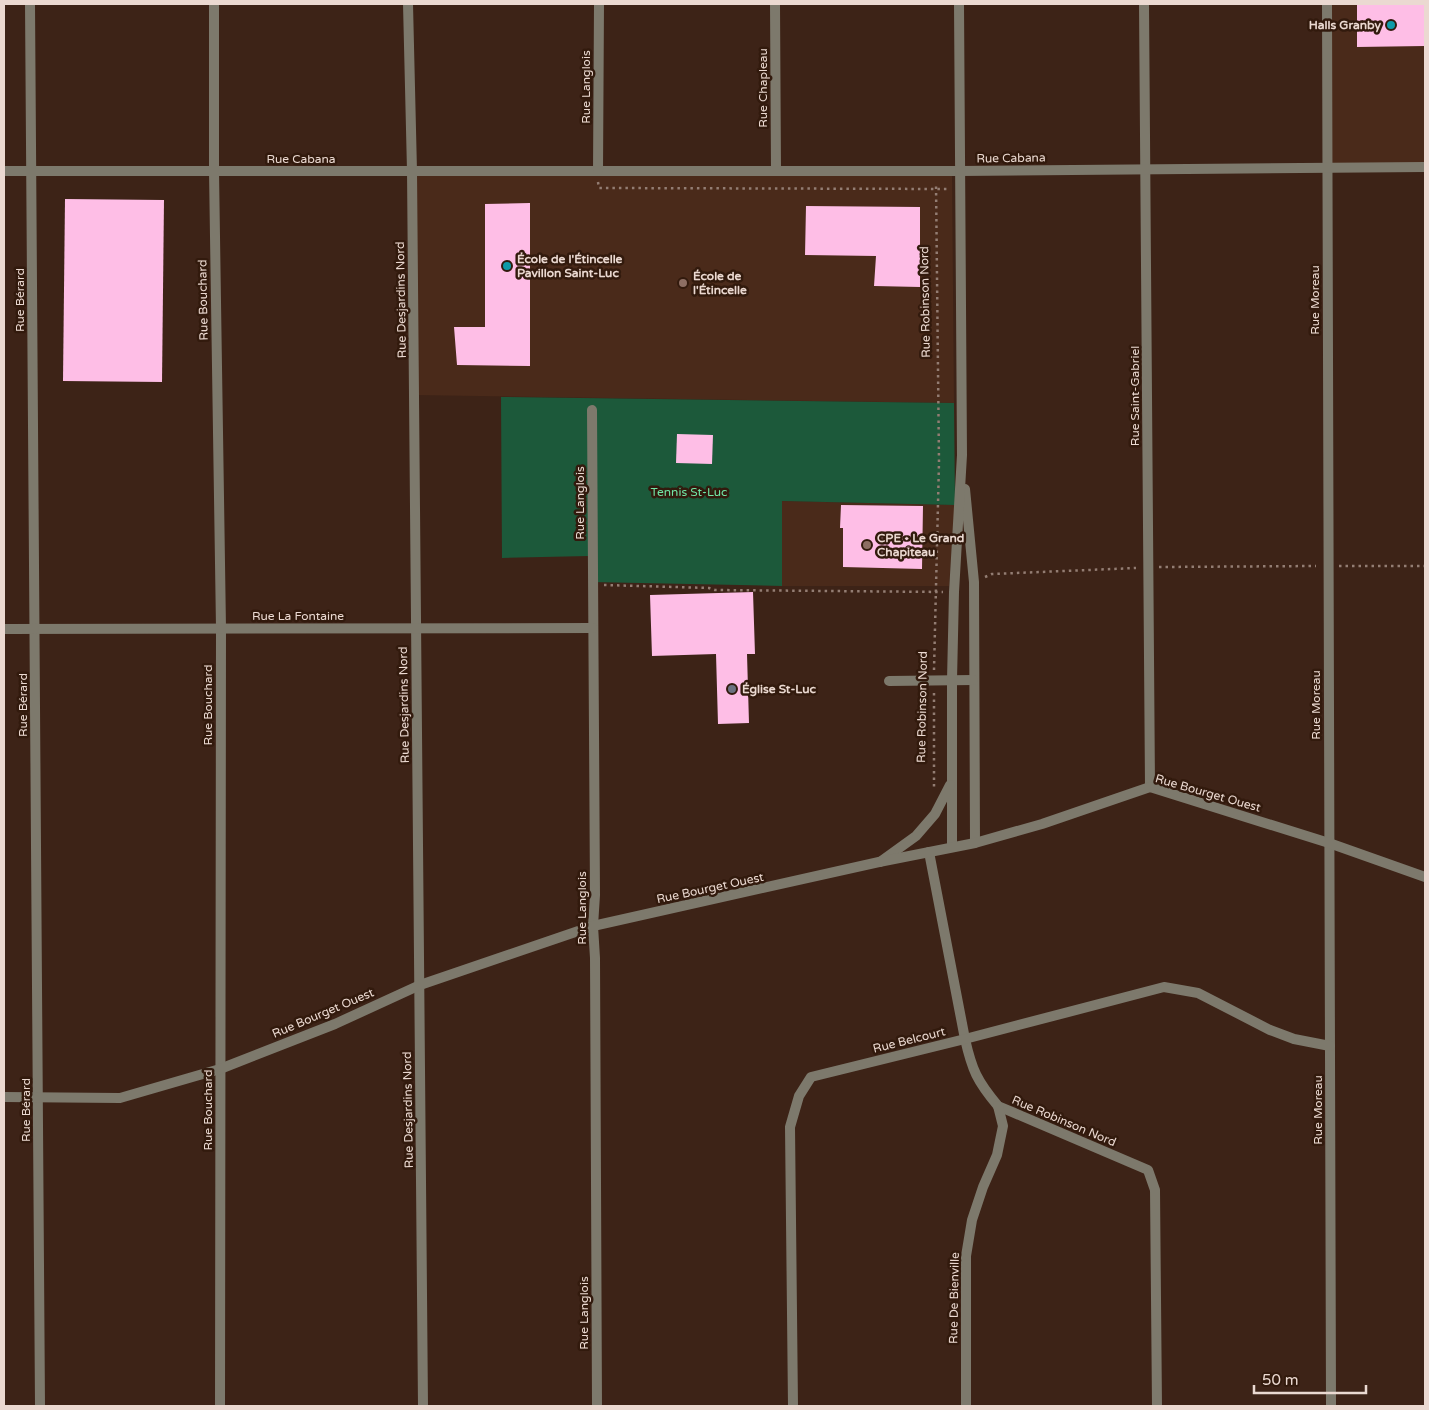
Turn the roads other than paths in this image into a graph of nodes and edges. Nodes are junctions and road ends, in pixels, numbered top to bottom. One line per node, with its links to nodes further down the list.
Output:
1 (30, 4): 13 (street, Rue Bérard)
2 (214, 4): 14 (street, Rue Bouchard)
3 (408, 4): 15 (street, Rue Desjardins Nord)
4 (599, 4): 16 (street, Rue Langlois)
5 (775, 4): 17 (street, Rue Chapleau)
6 (959, 4): 18 (street)
7 (1144, 4): 11 (street, Rue Saint-Gabriel)
8 (1327, 4): 10 (street, Rue Moreau)
9 (1425, 167): 10 (street, Rue Cabana)
10 (1327, 168): 11 (street, Rue Cabana); 32 (street, Rue Moreau)
11 (1146, 170): 18 (street, Rue Cabana); 30 (street, Rue Saint-Gabriel)
12 (4, 171): 13 (street, Rue Cabana)
13 (32, 171): 14 (street, Rue Cabana); 21 (street, Rue Bérard)
14 (214, 171): 15 (street, Rue Cabana); 22 (street, Rue Bouchard)
15 (412, 171): 16 (street, Rue Cabana); 23 (street, Rue Desjardins Nord)
16 (598, 171): 17 (street, Rue Cabana)
17 (776, 171): 18 (street, Rue Cabana)
18 (960, 172): 20 (street)
19 (592, 410): 24 (street, Rue Langlois)
20 (962, 456): 26 (street); 27 (street)
21 (35, 628): 22 (street, Rue La Fontaine); 25 (street, Rue La Fontaine); 43 (street, Rue Bérard)
22 (221, 628): 23 (street, Rue La Fontaine); 41 (street, Rue Bouchard)
23 (416, 628): 24 (street, Rue La Fontaine); 38 (street, Rue Desjardins Nord)
24 (593, 628): 37 (street, Rue Langlois)
25 (4, 629)
26 (952, 680): 27 (street); 28 (street); 29 (street)
27 (973, 680): 31 (street)
28 (889, 681)
29 (952, 782): 33 (street); 35 (street)
30 (1150, 788): 31 (street, Rue Bourget Ouest); 32 (street, Rue Bourget Ouest)
31 (975, 843): 33 (street, Rue Bourget Ouest)
32 (1329, 843): 36 (street, Rue Bourget Ouest); 40 (street, Rue Moreau)
33 (952, 847): 34 (street, Rue Bourget Ouest)
34 (929, 852): 35 (street, Rue Bourget Ouest); 39 (street, Rue Robinson Nord)
35 (879, 862): 37 (street, Rue Bourget Ouest)
36 (1425, 877)
37 (593, 926): 38 (street, Rue Bourget Ouest); 48 (street, Rue Langlois)
38 (420, 985): 41 (street, Rue Bourget Ouest); 47 (street, Rue Desjardins Nord)
39 (965, 1039): 40 (street, Rue Belcourt); 44 (street, Rue Robinson Nord); 49 (street, Rue Belcourt)
40 (1330, 1046): 52 (street, Rue Moreau)
41 (220, 1069): 43 (street, Rue Bourget Ouest); 46 (street, Rue Bouchard)
42 (4, 1097): 43 (street, Rue Bourget Ouest)
43 (38, 1097): 45 (street, Rue Bérard)
44 (998, 1106): 50 (street, Rue De Bienville); 51 (street, Rue Robinson Nord)
45 (40, 1406)
46 (220, 1406)
47 (424, 1406)
48 (598, 1406)
49 (793, 1406)
50 (966, 1406)
51 (1157, 1406)
52 (1331, 1406)

